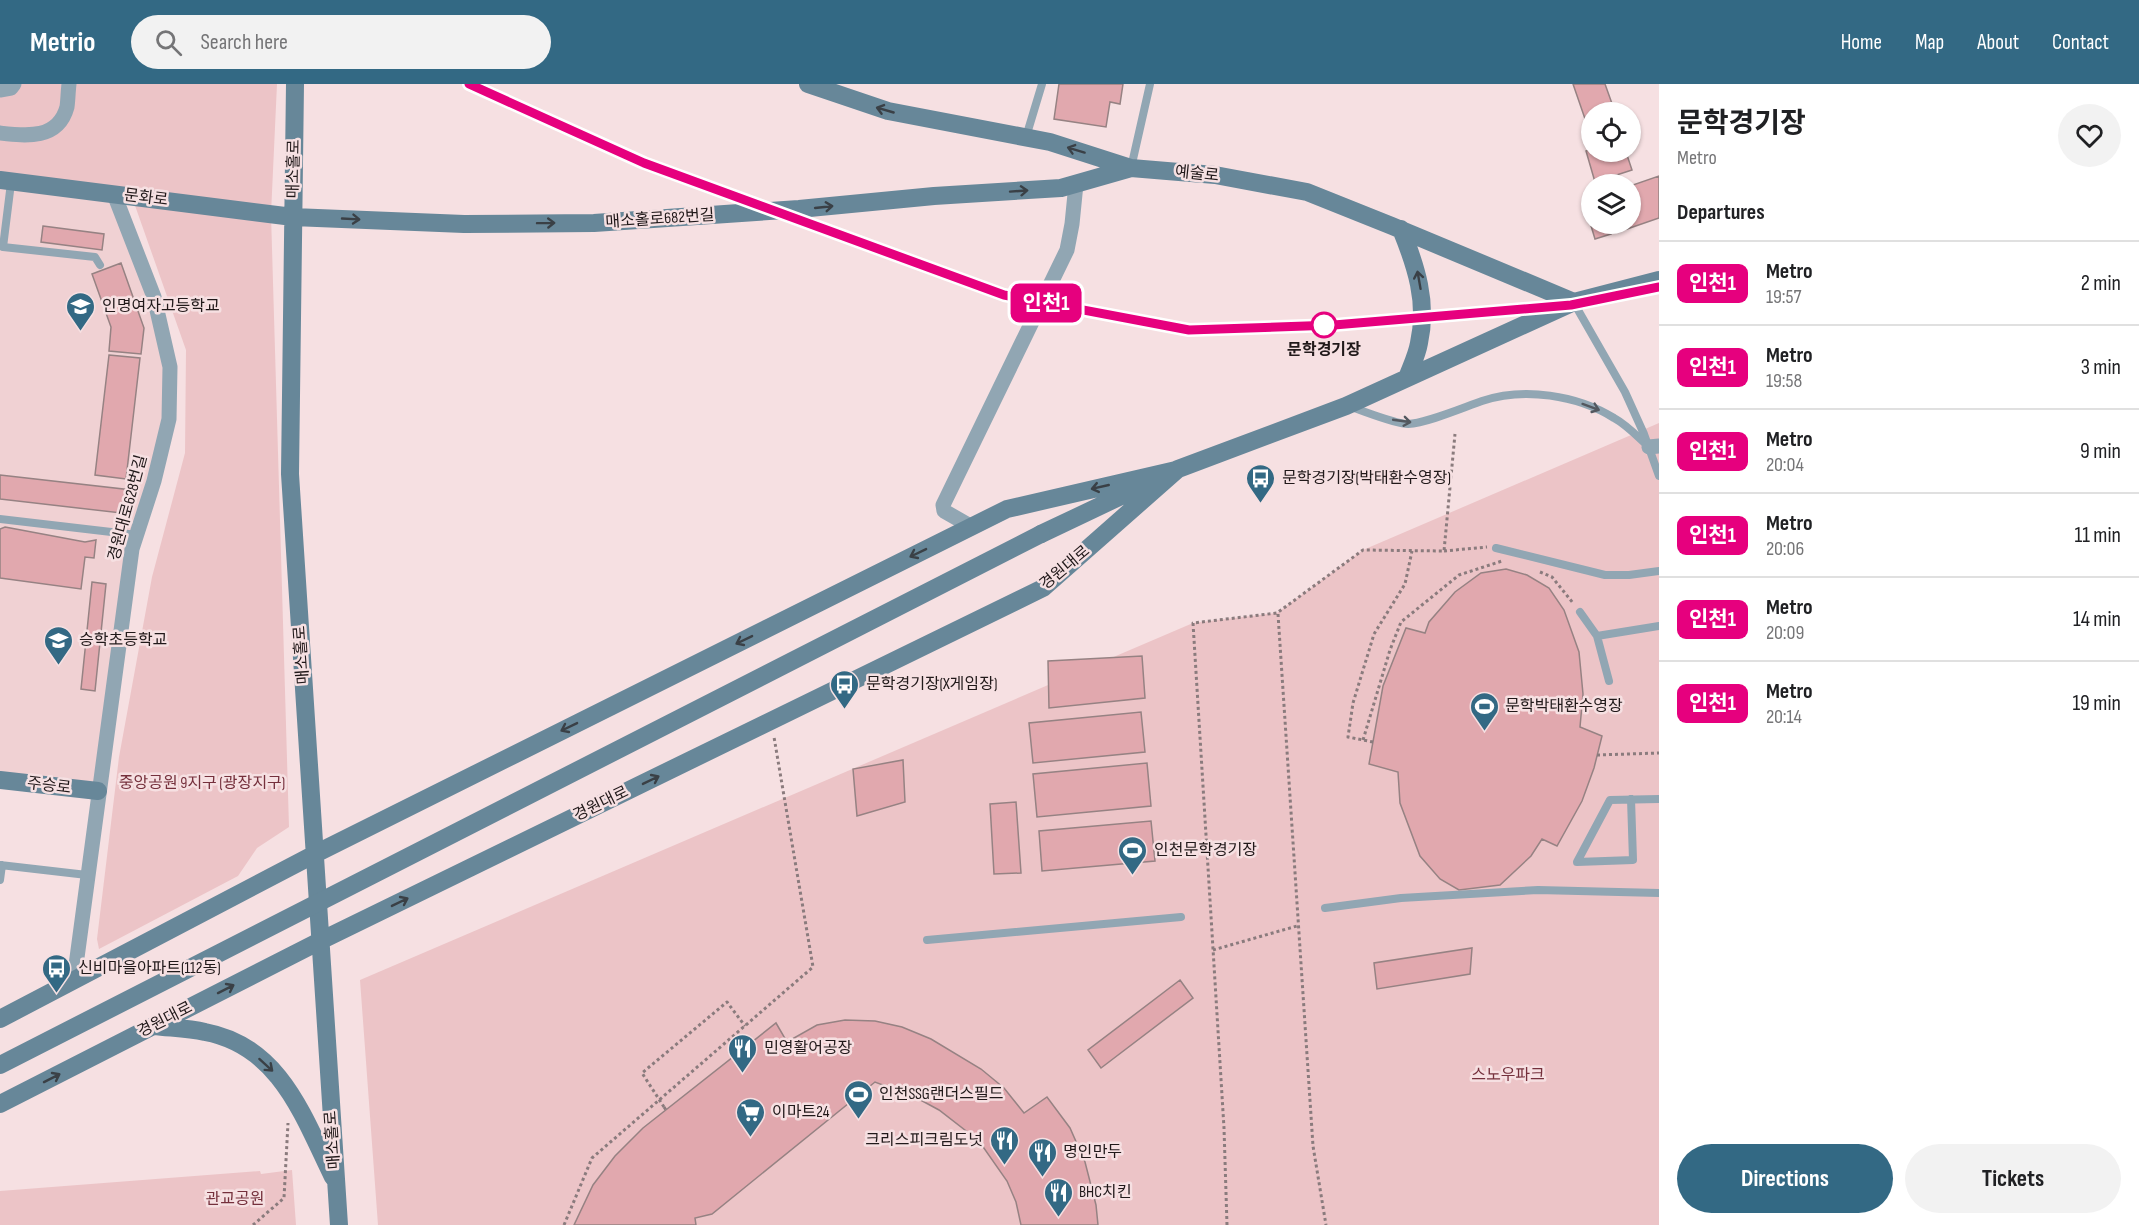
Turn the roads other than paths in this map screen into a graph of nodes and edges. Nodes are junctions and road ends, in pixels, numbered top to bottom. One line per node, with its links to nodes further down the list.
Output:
1 (14, 84): 7 (street)
2 (69, 84): 8 (street)
3 (295, 84): 14 (main road, 매소홀로)
4 (808, 84): 9 (main road, 예술로, one-way to 4)
5 (1042, 84): 9 (lane)
6 (1150, 84): 10 (lane)
7 (0, 90)
8 (0, 133)
9 (1026, 138): 10 (main road, 예술로, one-way to 9)
10 (1131, 168): 12 (main road, 매소홀로682번길); 15 (main road, 예술로)
11 (6, 181): 13 (main road, 문화로); 16 (lane)
12 (1076, 184): 14 (main road, 매소홀로682번길, one-way to 12); 26 (street)
13 (114, 194): 14 (main road, 문화로); 27 (street, 경원대로628번길)
14 (293, 217): 38 (main road, 매소홀로)
15 (1401, 230): 19 (main road, 예술로); 20 (main road, one-way to 15)
16 (1, 247): 17 (lane)
17 (100, 265)
18 (1659, 280): 19 (main road, 경원대로)
19 (1574, 303): 20 (main road, 경원대로); 22 (lane)
20 (1407, 378): 21 (main road, 경원대로)
21 (1346, 406): 22 (lane, one-way to 22); 23 (main road, 경원대로)
22 (1654, 446): 24 (lane)
23 (1178, 469): 26 (main road, 경원대로, one-way to 26); 46 (main road, 경원대로, one-way to 23); 50 (main road, 경원대로, bridge)
24 (1659, 476)
25 (0, 519): 27 (lane)
26 (972, 527): 38 (main road, 경원대로, one-way to 38)
27 (137, 535): 35 (street, 경원대로628번길)
28 (1496, 548): 29 (lane)
29 (1659, 571)
30 (1580, 612): 32 (lane)
31 (1659, 626): 32 (lane)
32 (1597, 636): 33 (lane)
33 (1609, 681)
34 (0, 780): 35 (main road, 주승로)
35 (98, 791): 40 (street, 경원대로628번길)
36 (1659, 799): 37 (lane)
37 (1631, 800): 37 (lane)
38 (315, 854): 46 (main road, 매소홀로); 47 (main road, 경원대로)
39 (1, 865): 40 (lane); 41 (lane)
40 (87, 875): 47 (street, 경원대로628번길)
41 (0, 880)
42 (1659, 893): 43 (lane)
43 (1325, 908)
44 (1181, 917): 45 (lane)
45 (927, 940)
46 (320, 941): 49 (main road, 경원대로, one-way to 46); 52 (main road, 매소홀로)
47 (74, 980): 48 (main road, 경원대로)
48 (0, 1018)
49 (154, 1026): 51 (main road, 경원대로, one-way to 49); 52 (main road, one-way to 52)
50 (0, 1065)
51 (0, 1104)
52 (336, 1185): 53 (main road, 매소홀로)
53 (339, 1225)

